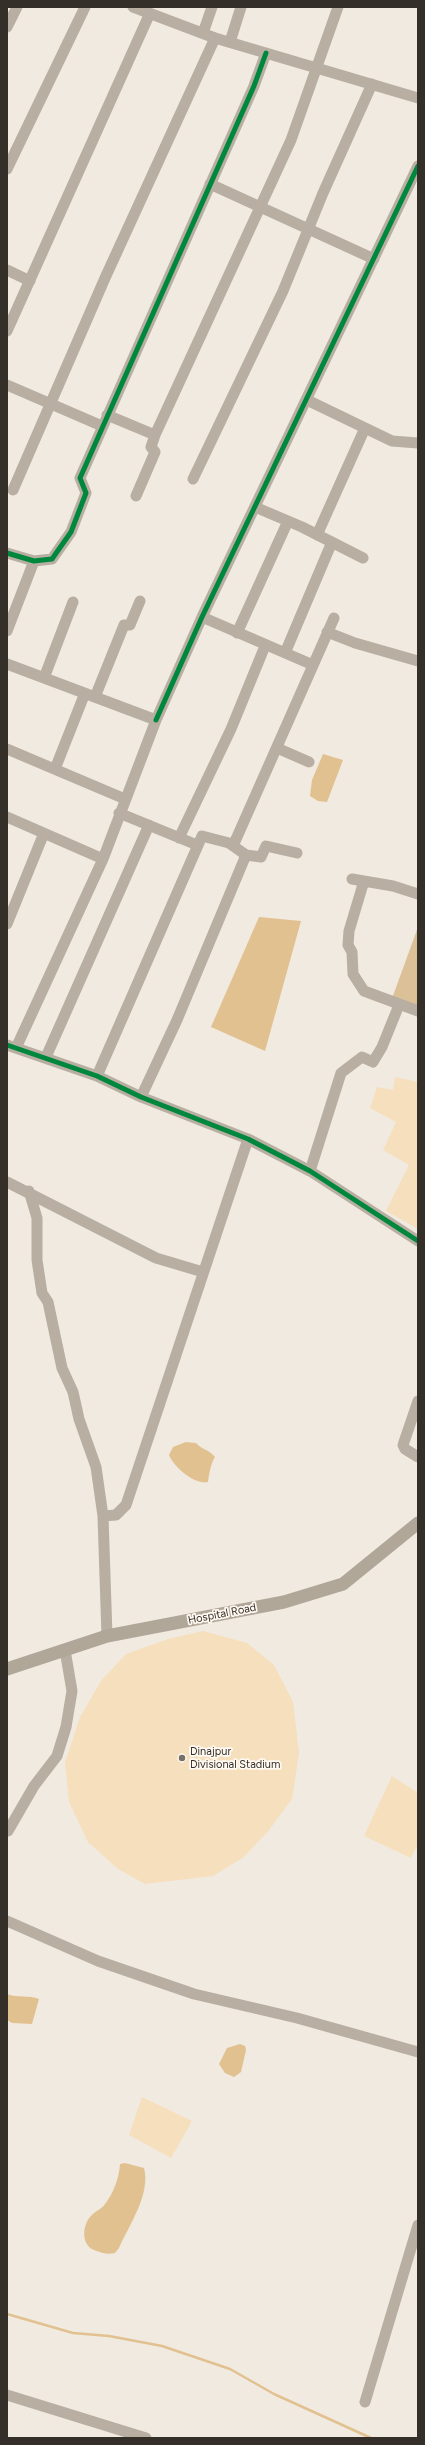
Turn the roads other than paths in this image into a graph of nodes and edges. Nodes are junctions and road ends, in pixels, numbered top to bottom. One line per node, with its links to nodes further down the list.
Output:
1 (17, 7): 8 (street)
2 (85, 7): 17 (street)
3 (133, 7): 7 (street)
4 (212, 7): 9 (street)
5 (241, 7): 11 (street)
6 (338, 7): 13 (street)
7 (150, 13): 9 (street); 23 (street)
8 (7, 27)
9 (204, 33): 10 (street)
10 (215, 38): 11 (street); 27 (street)
11 (230, 42): 12 (street)
12 (266, 53): 13 (street); 18 (street)
13 (316, 68): 14 (street); 19 (street)
14 (372, 84): 15 (street); 20 (street)
15 (418, 98)
16 (418, 166): 21 (street)
17 (7, 169)
18 (210, 184): 19 (street); 28 (street)
19 (261, 207): 20 (street); 31 (street)
20 (309, 229): 21 (street); 33 (street)
21 (374, 259): 26 (street)
22 (7, 270): 23 (street)
23 (30, 281): 24 (street)
24 (8, 325)
25 (7, 385): 27 (street)
26 (307, 400): 30 (street); 36 (street)
27 (51, 404): 29 (street); 34 (street)
28 (107, 415): 29 (street); 31 (street)
29 (102, 426): 42 (street)
30 (365, 428): 32 (street); 38 (street)
31 (155, 435): 35 (street)
32 (418, 443)
33 (193, 480)
34 (13, 490)
35 (136, 496)
36 (255, 507): 37 (street); 45 (street)
37 (288, 521): 38 (street); 49 (street)
38 (317, 535): 39 (street)
39 (332, 542): 41 (street); 51 (street)
40 (7, 553): 42 (street)
41 (363, 558)
42 (34, 561): 47 (street)
43 (140, 601): 56 (street)
44 (73, 602): 55 (street)
45 (202, 617): 49 (street); 57 (street)
46 (334, 618): 48 (street)
47 (7, 631)
48 (327, 632): 52 (street); 54 (street)
49 (237, 633): 50 (street)
50 (265, 646): 51 (street); 67 (street)
51 (285, 653): 54 (street)
52 (418, 661)
53 (7, 664): 55 (street)
54 (313, 665): 58 (street)
55 (44, 678): 56 (street)
56 (90, 695): 57 (street); 61 (street)
57 (156, 720): 62 (street)
58 (277, 748): 60 (street); 69 (street)
59 (7, 749): 61 (street)
60 (309, 762)
61 (55, 769): 62 (street)
62 (125, 799): 63 (street)
63 (119, 813): 65 (street); 72 (street)
64 (7, 816): 66 (street)
65 (149, 825): 67 (street); 78 (street)
66 (44, 833): 72 (street); 74 (street)
67 (179, 838): 68 (street)
68 (197, 845): 69 (street); 79 (street)
69 (232, 846): 71 (street)
70 (297, 853): 71 (street)
71 (246, 855): 80 (street)
72 (103, 859): 77 (street)
73 (418, 894): 75 (street)
74 (7, 924)
75 (399, 1005): 76 (street); 82 (street)
76 (418, 1011)
77 (11, 1047): 78 (street)
78 (46, 1057): 79 (street)
79 (97, 1076): 80 (street)
80 (141, 1097): 81 (street)
81 (248, 1139): 82 (street); 86 (street)
82 (310, 1171): 85 (street)
83 (7, 1182): 84 (street)
84 (28, 1192): 86 (street); 89 (street)
85 (418, 1241)
86 (203, 1272): 89 (street)
87 (418, 1400): 88 (street)
88 (418, 1457)
89 (103, 1516): 91 (street)
90 (418, 1523): 91 (main road, Hospital Road)
91 (107, 1636): 92 (main road, Hospital Road)
92 (64, 1650): 93 (main road, Hospital Road); 94 (street)
93 (7, 1669)
94 (8, 1831)
95 (7, 1921): 96 (street)
96 (418, 2052)
97 (418, 2225): 99 (street)
98 (7, 2395): 100 (street)
99 (365, 2402)
100 (146, 2438)

